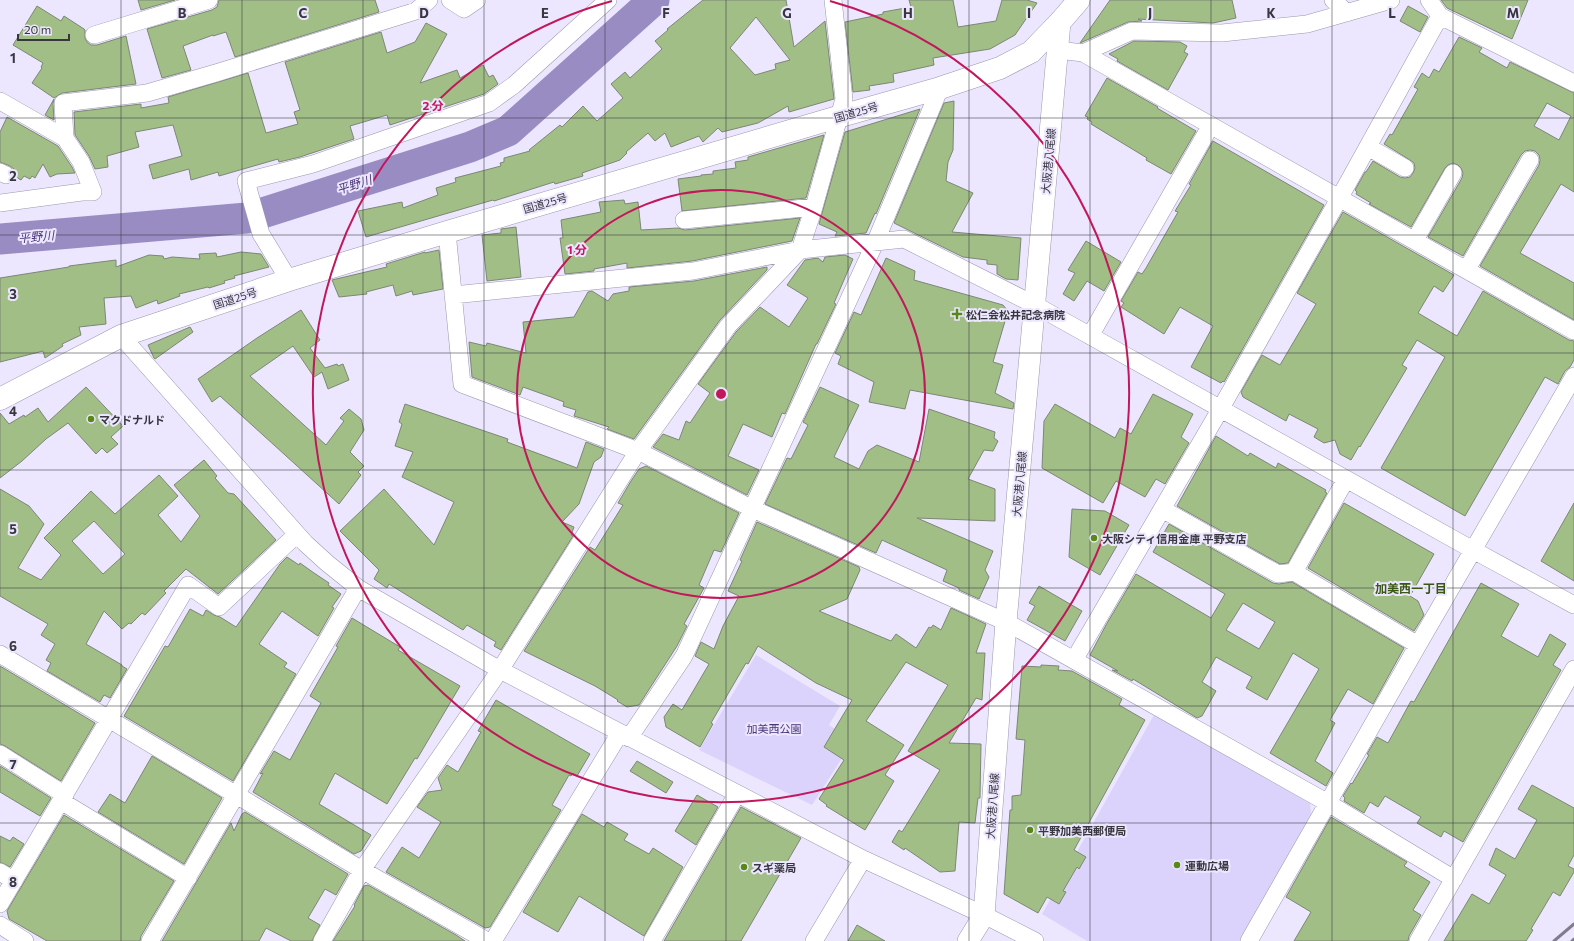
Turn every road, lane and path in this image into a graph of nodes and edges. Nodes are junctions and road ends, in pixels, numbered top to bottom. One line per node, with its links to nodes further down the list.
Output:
1 (209, 0): 14 (street)
2 (429, 0): 22 (street)
3 (450, 0): 4 (street)
4 (477, 0)
5 (608, 0): 36 (street)
6 (833, 0): 20 (street)
7 (1079, 0): 13 (highway, 国道25号)
8 (1333, 0): 11 (street)
9 (1391, 0): 11 (street)
10 (1429, 0): 12 (street)
11 (1348, 13): 16 (street)
12 (1440, 16): 17 (street); 23 (street)
13 (1060, 22): 15 (main road, 大阪港八尾線); 18 (highway, 国道25号)
14 (94, 35)
15 (1058, 50): 16 (street); 38 (main road, 大阪港八尾線)
16 (1083, 53): 21 (street)
17 (1574, 83)
18 (940, 88): 20 (highway, 国道25号); 33 (street)
19 (0, 101): 22 (street)
20 (841, 116): 29 (street); 31 (highway, 国道25号)
21 (1212, 125): 27 (street); 41 (street)
22 (66, 138): 28 (street)
23 (1368, 147): 25 (street); 27 (street)
24 (1530, 160): 35 (street)
25 (1405, 168)
26 (1452, 173): 32 (street)
27 (1340, 197): 32 (street); 44 (street)
28 (0, 203)
29 (814, 207): 30 (street); 34 (street)
30 (684, 220)
31 (447, 232): 36 (highway, 国道25号); 37 (street)
32 (1415, 240): 35 (street)
33 (875, 243): 34 (street); 38 (street); 47 (street)
34 (800, 250): 37 (street); 45 (street)
35 (1467, 269): 39 (street)
36 (289, 280): 40 (highway, 国道25号)
37 (453, 295): 45 (street)
38 (1035, 305): 41 (street); 54 (main road, 大阪港八尾線)
39 (1574, 331)
40 (121, 336): 43 (highway, 国道25号); 49 (street)
41 (1090, 336): 44 (street)
42 (1574, 376): 50 (street)
43 (0, 399)
44 (1221, 408): 46 (street); 48 (street)
45 (638, 452): 47 (street); 59 (street)
46 (1346, 479): 50 (street); 51 (street)
47 (753, 509): 54 (street); 61 (street)
48 (1162, 509): 51 (street); 57 (street)
49 (297, 534): 52 (street); 60 (street)
50 (1473, 550): 53 (street); 55 (street)
51 (1294, 572): 55 (street)
52 (358, 588): 59 (street); 64 (street)
53 (1574, 604)
54 (1006, 622): 57 (street); 73 (main road, 大阪港八尾線)
55 (1418, 645): 66 (street)
56 (0, 654): 60 (street)
57 (1074, 660): 66 (street)
58 (1574, 668): 71 (street)
59 (500, 670): 61 (street); 68 (street)
60 (110, 719): 64 (street); 65 (street)
61 (625, 735): 63 (street); 79 (street)
62 (0, 754): 65 (street)
63 (737, 794): 67 (street); 80 (street)
64 (237, 796): 68 (street); 70 (street)
65 (63, 798): 69 (street); 70 (street)
66 (1328, 803): 71 (street); 84 (street)
67 (863, 859): 73 (street); 81 (street)
68 (362, 870): 77 (street); 78 (street)
69 (7, 876): 72 (street)
70 (188, 878): 76 (street)
71 (1454, 879): 85 (street)
72 (0, 904)
73 (984, 915): 82 (main road, 大阪港八尾線); 83 (street)
74 (0, 925): 75 (street)
75 (25, 941)
76 (150, 941)
77 (322, 941)
78 (487, 941)
79 (493, 941)
80 (652, 941)
81 (814, 941)
82 (968, 941)
83 (1035, 941)
84 (1249, 941)
85 (1418, 941)

